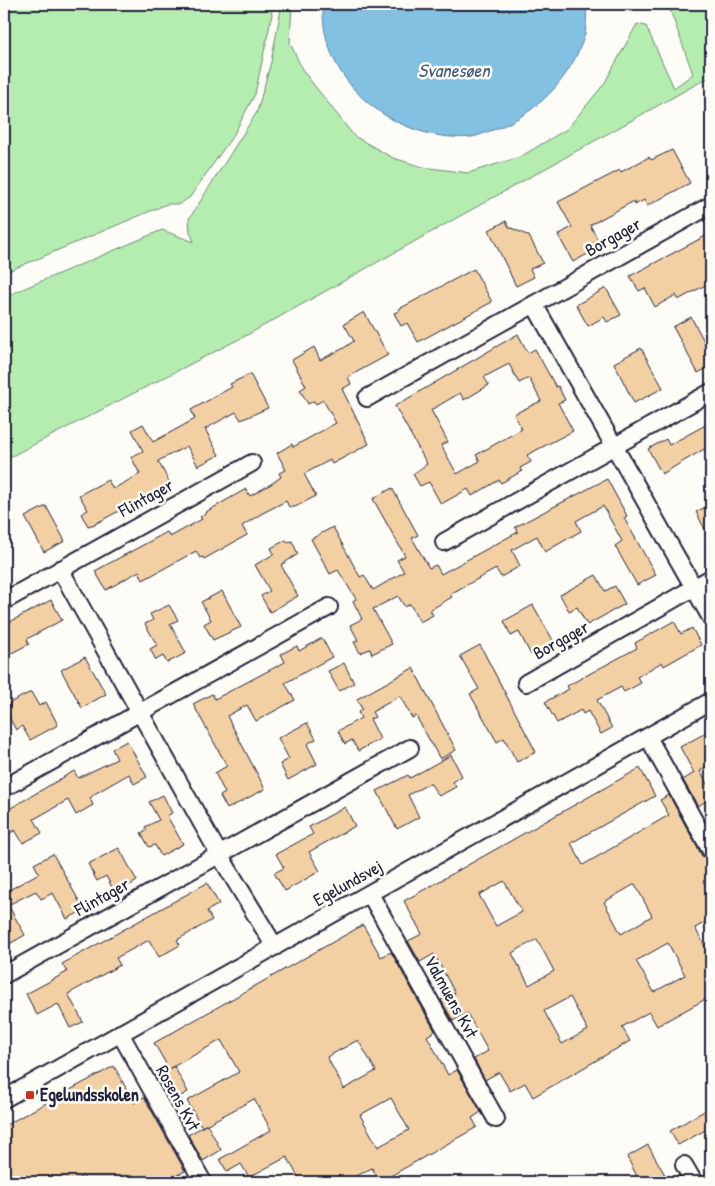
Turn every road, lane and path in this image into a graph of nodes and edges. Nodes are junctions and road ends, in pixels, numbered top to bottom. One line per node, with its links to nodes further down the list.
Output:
1 (711, 205): 2 (street, Borgager)
2 (534, 304): 4 (street, Borgager); 5 (street)
3 (711, 392): 5 (street)
4 (367, 398)
5 (614, 446): 7 (street); 10 (street)
6 (252, 463): 8 (street, Flintager)
7 (444, 542)
8 (60, 569): 11 (street, Flintager); 16 (street)
9 (711, 578): 10 (street, Borgager)
10 (694, 588): 13 (street); 14 (street, Borgager)
11 (4, 601)
12 (329, 607): 16 (street)
13 (711, 618)
14 (526, 683)
15 (711, 702): 17 (street, Egelundsvej)
16 (140, 712): 19 (street); 21 (street)
17 (648, 737): 20 (street); 22 (street, Egelundsvej)
18 (410, 748): 21 (street, Flintager)
19 (4, 788)
20 (711, 851)
21 (219, 854): 23 (street); 24 (street, Flintager)
22 (370, 894): 23 (street, Egelundsvej); 27 (street, Valmuens Kvt)
23 (275, 947): 25 (street, Egelundsvej)
24 (4, 975)
25 (120, 1034): 26 (street, Egelundsvej); 29 (street, Rosens Kvt)
26 (4, 1099)
27 (496, 1120)
28 (684, 1165): 30 (street)
29 (202, 1182)
30 (694, 1182)

